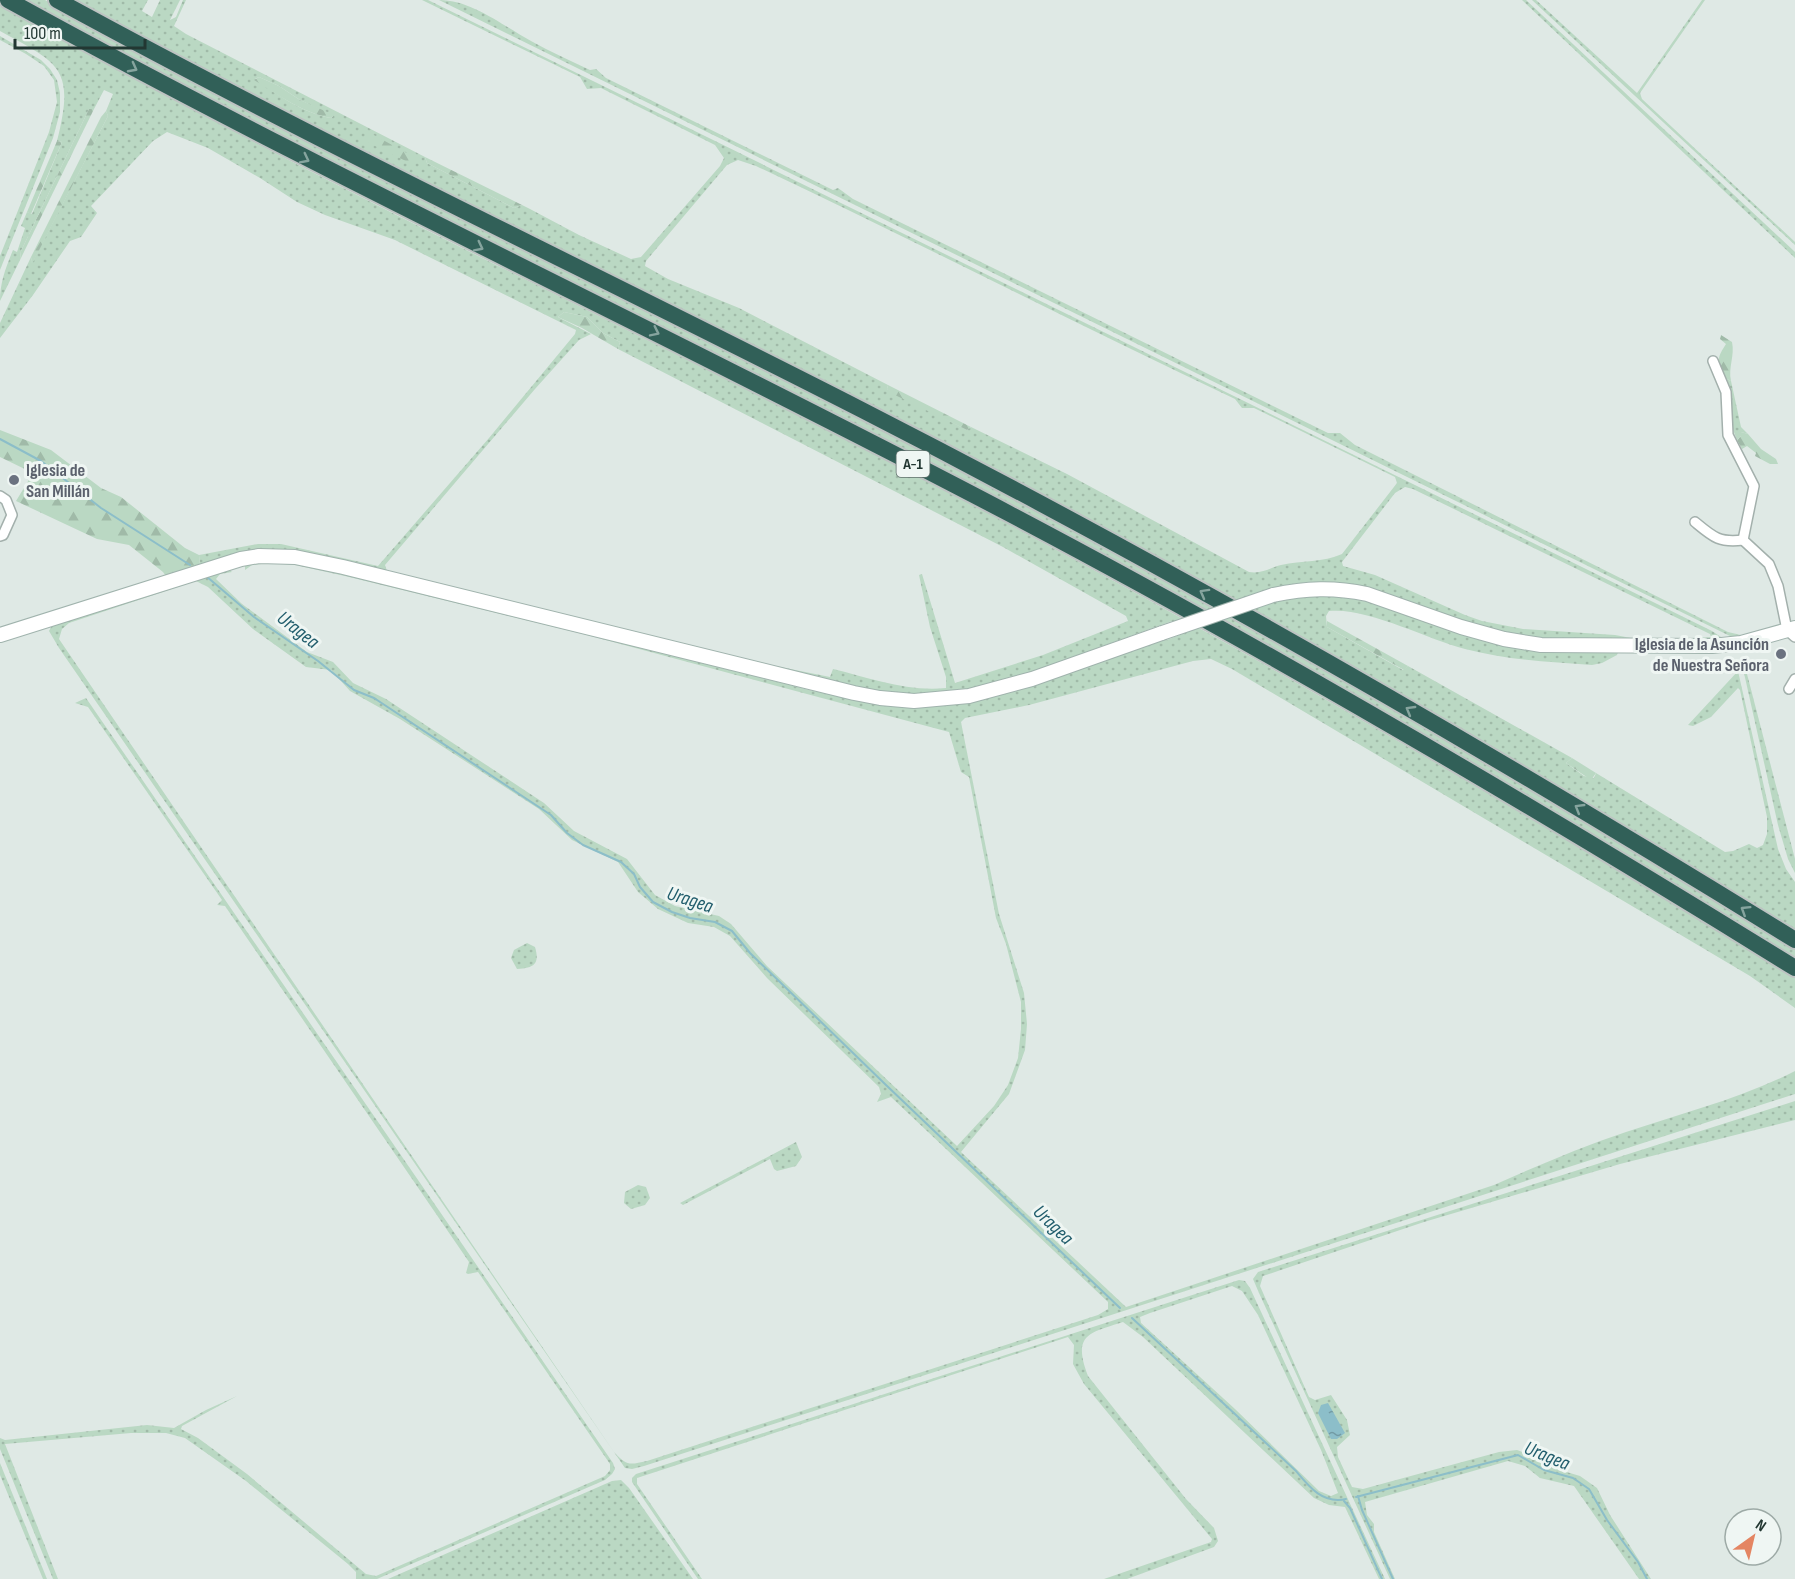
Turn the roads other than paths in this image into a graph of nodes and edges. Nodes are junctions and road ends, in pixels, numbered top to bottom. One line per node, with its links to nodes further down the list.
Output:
1 (8, 0): 13 (highway, A-1, one-way to 13)
2 (57, 0): 12 (highway, A-1, one-way to 2)
3 (1713, 361): 7 (street)
4 (0, 496): 6 (street)
5 (1695, 522): 7 (street)
6 (0, 536)
7 (1743, 540): 8 (street)
8 (1792, 632): 9 (street, bridge)
9 (0, 635)
10 (1795, 679): 11 (street)
11 (1789, 689)
12 (1795, 940)
13 (1795, 968)

